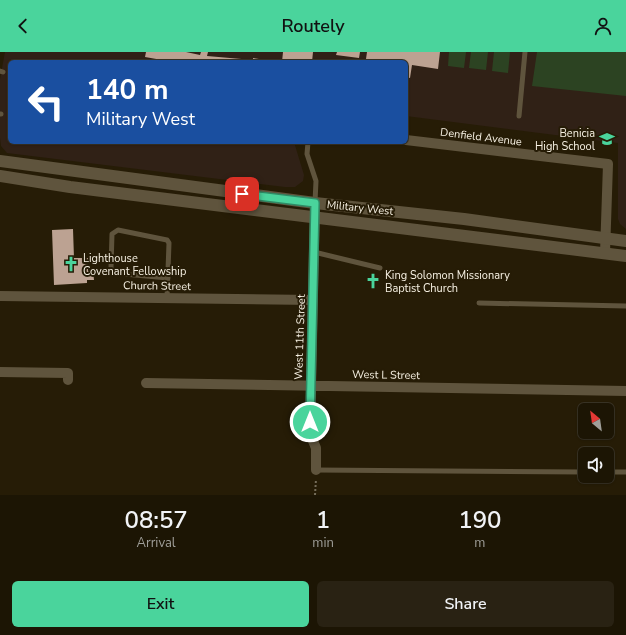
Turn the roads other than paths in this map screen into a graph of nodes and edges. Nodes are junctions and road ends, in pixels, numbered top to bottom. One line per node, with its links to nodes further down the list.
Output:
1 (525, 52): 2 (lane)
2 (519, 116)
3 (408, 140): 9 (street, Denfield Avenue)
4 (308, 144): 7 (lane)
5 (0, 161): 7 (main road, Military West)
6 (0, 176): 8 (main road, Military West)
7 (315, 203): 8 (street, West 11th Street); 9 (main road, Military West)
8 (315, 218): 11 (street, West 11th Street); 12 (main road, Military West)
9 (606, 239): 10 (main road, Military West); 12 (street, Denfield Avenue)
10 (626, 241)
11 (314, 252): 14 (lane); 18 (street, West 11th Street)
12 (605, 253): 13 (main road, Military West)
13 (626, 256)
14 (380, 268)
15 (168, 278): 15 (lane); 17 (lane)
16 (0, 296): 17 (street, Church Street)
17 (167, 298): 18 (street, Church Street)
18 (313, 300): 24 (street, West 11th Street)
19 (479, 303): 20 (lane)
20 (626, 306)
21 (0, 372): 22 (street)
22 (68, 380)
23 (146, 383): 24 (street, West L Street)
24 (310, 386): 25 (street, West L Street); 26 (street, West 11th Street)
25 (626, 390)
26 (316, 470): 27 (lane)
27 (578, 472)
28 (614, 472): 29 (lane)
29 (626, 472)

